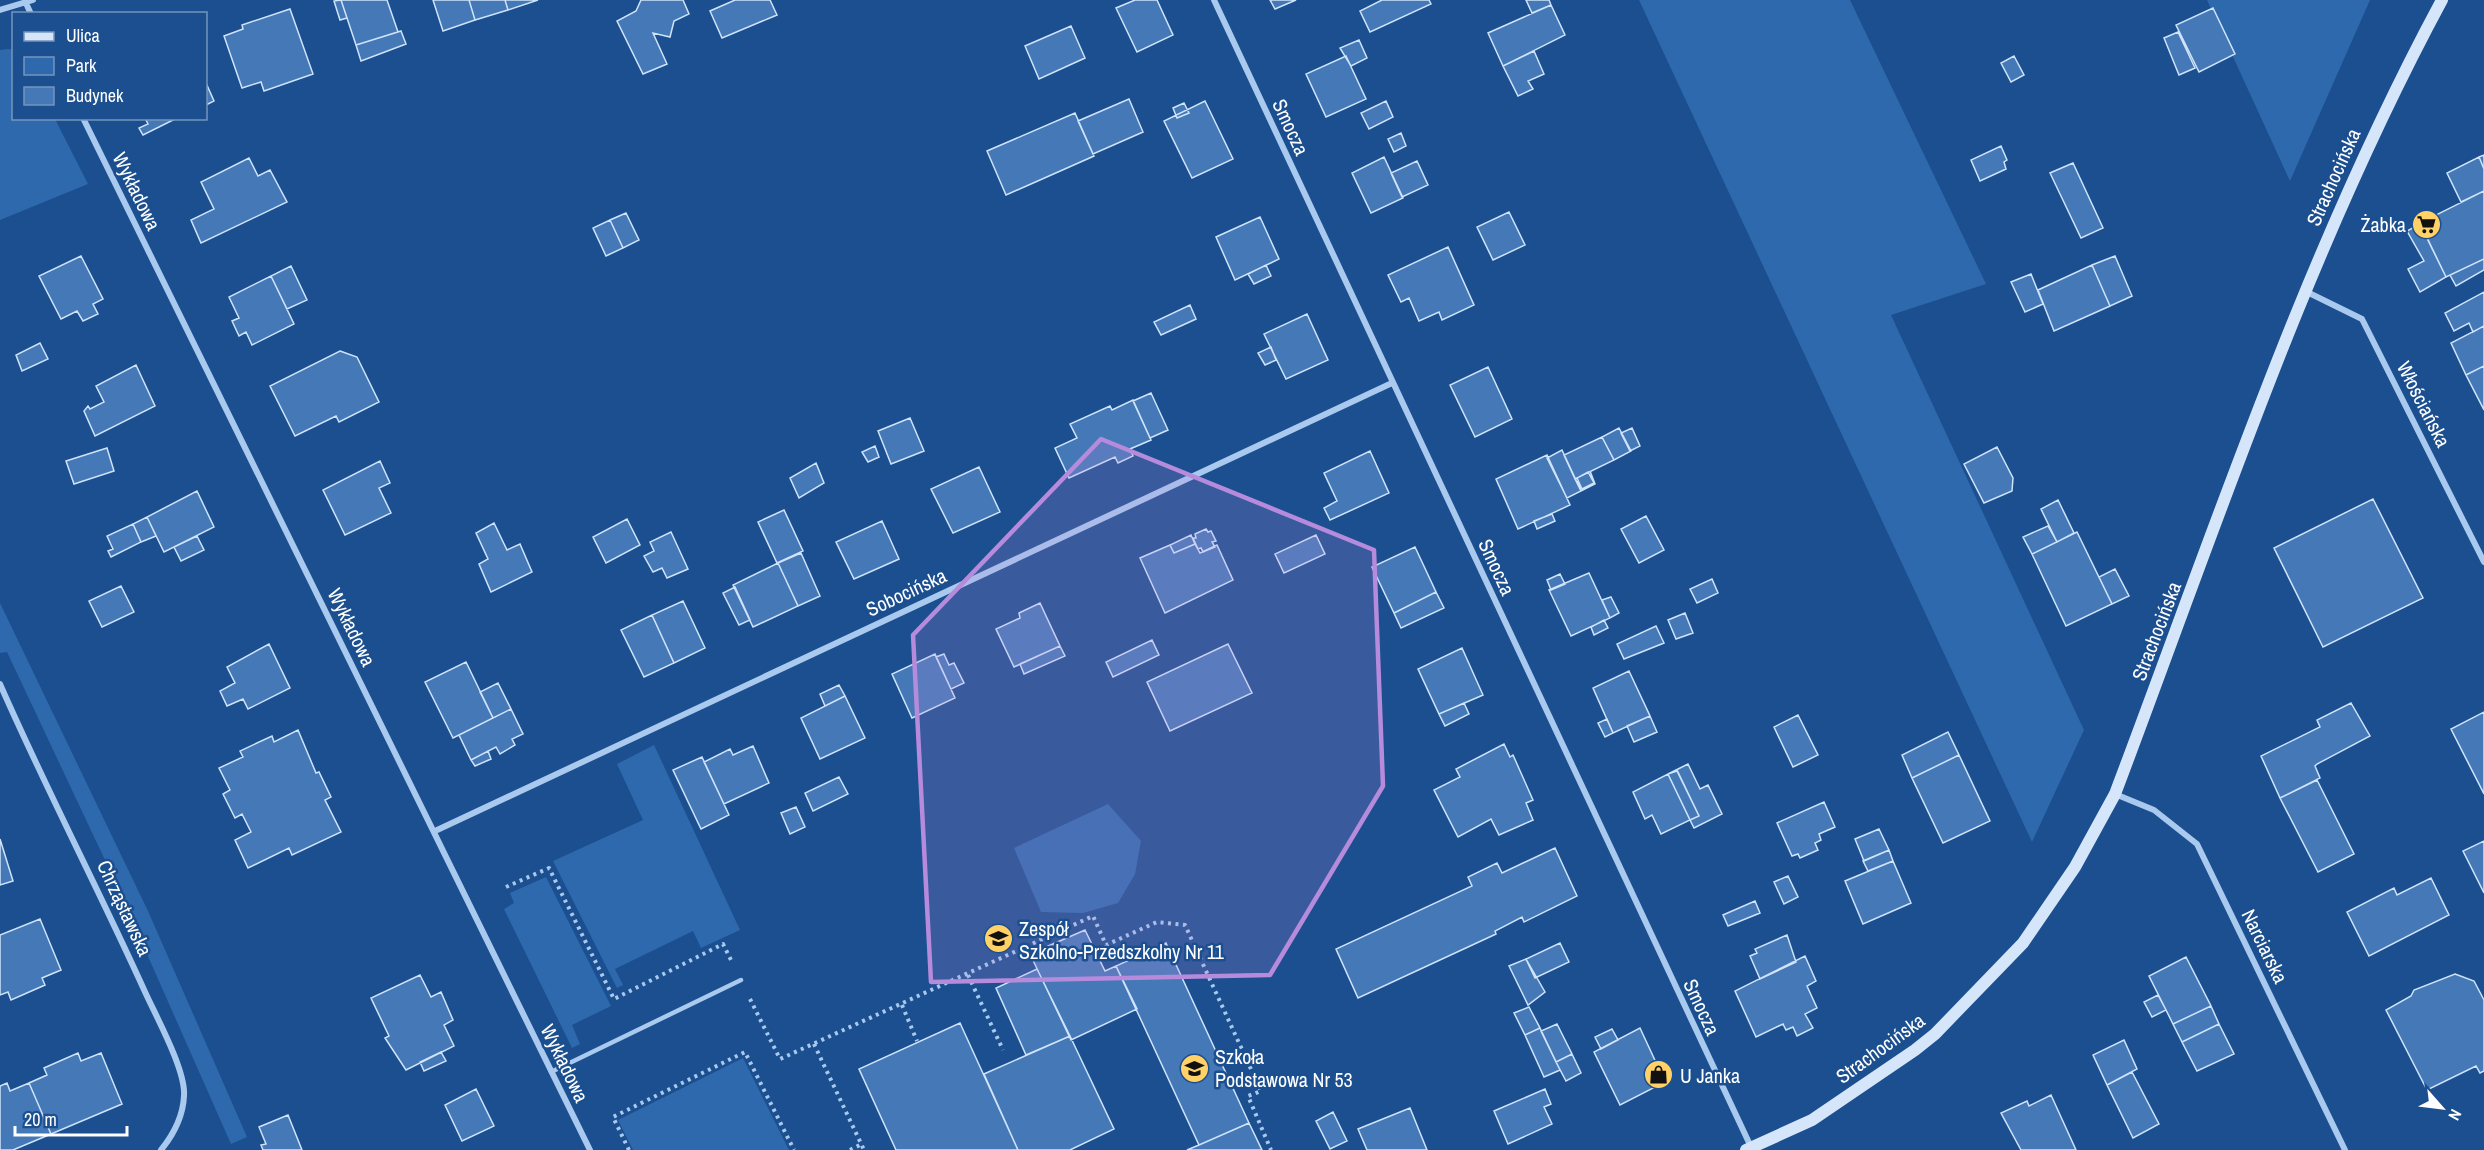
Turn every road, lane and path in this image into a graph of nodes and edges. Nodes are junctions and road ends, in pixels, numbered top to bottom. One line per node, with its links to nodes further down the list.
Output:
1 (1214, 0): 7 (street, Smocza)
2 (2442, 0): 6 (main road, Strachocińska)
3 (28, 1): 4 (street)
4 (0, 10)
5 (84, 120): 11 (street, Wykładowa)
6 (2304, 291): 8 (street, Włościańska); 10 (main road, Strachocińska)
7 (1392, 383): 11 (street, Sobocińska); 21 (street, Smocza)
8 (2484, 562)
9 (0, 684): 22 (street, Chrząstawska)
10 (2115, 794): 21 (main road, Strachocińska); 29 (street, Narciarska)
11 (435, 831): 19 (street, Wykładowa)
12 (506, 887): 14 (path)
13 (968, 975): 15 (path); 18 (path); 28 (path)
14 (741, 980): 17 (path); 19 (lane)
15 (902, 1005): 16 (path); 17 (path)
16 (917, 1041)
17 (814, 1044): 20 (path)
18 (1003, 1050)
19 (551, 1072): 23 (street, Wykładowa)
20 (862, 1144): 26 (path); 27 (path)
21 (1749, 1149)
22 (161, 1150)
23 (590, 1150)
24 (629, 1150): 25 (path)
25 (794, 1150)
26 (850, 1150)
27 (864, 1150)
28 (1270, 1150)
29 (2345, 1150)

